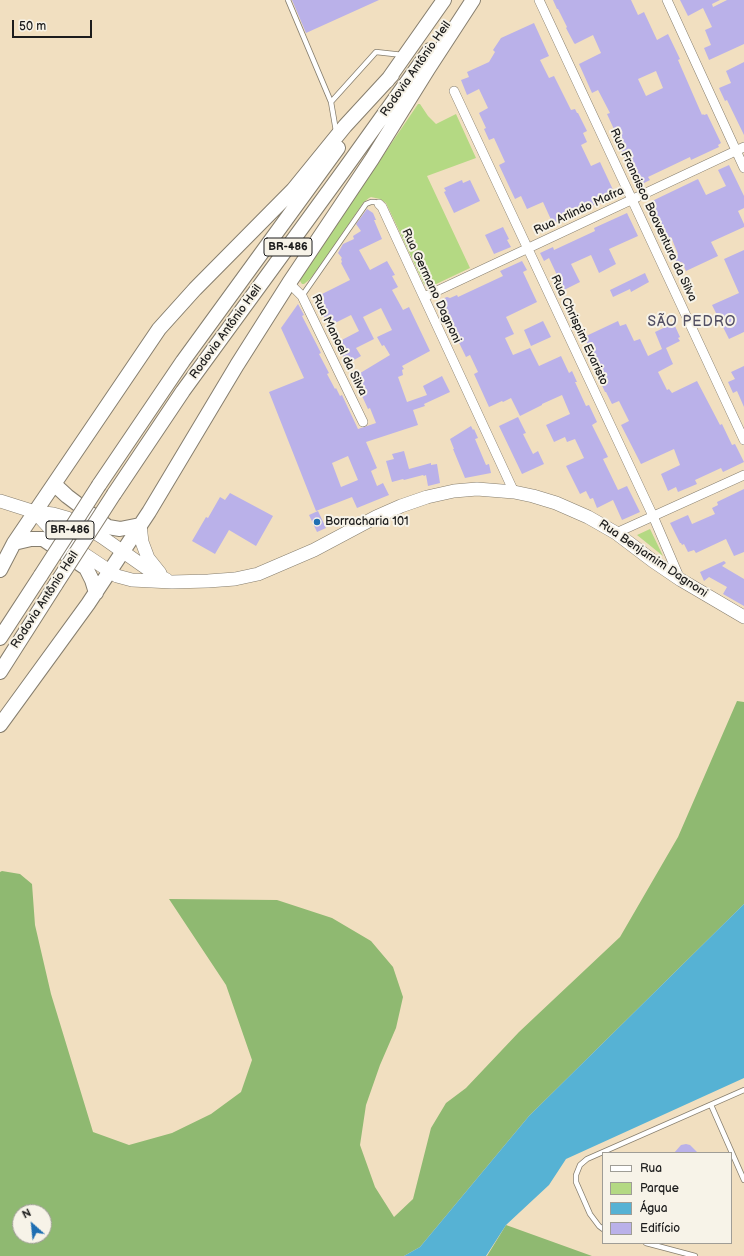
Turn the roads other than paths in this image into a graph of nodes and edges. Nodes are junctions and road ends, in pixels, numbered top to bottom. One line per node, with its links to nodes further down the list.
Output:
1 (288, 0): 10 (lane)
2 (444, 0): 7 (main road, Rodovia Antônio Heil / BR-486)
3 (464, 0): 39 (main road, Rodovia Antônio Heil / BR-486, bridge)
4 (473, 0): 17 (main road)
5 (539, 0): 14 (street, Rua Francisco Boaventura da Silva)
6 (667, 0): 12 (street)
7 (406, 55): 8 (main road, Rodovia Antônio Heil / BR-486); 10 (lane)
8 (392, 74): 11 (main road); 38 (main road, Rodovia Antônio Heil / BR-486, bridge)
9 (454, 91): 16 (street, Rua Chrispim Evaristo)
10 (331, 102): 11 (lane)
11 (337, 136): 23 (main road)
12 (740, 149): 13 (street); 14 (street, Rua Arlindo Mafra)
13 (744, 168)
14 (632, 199): 16 (street, Rua Arlindo Mafra); 21 (street, Rua Francisco Boaventura da Silva)
15 (379, 204): 18 (lane, Rua Germano Dagnoni); 19 (street, Rua Germano Dagnoni)
16 (528, 249): 19 (street, Rua Arlindo Mafra); 27 (street, Rua Chrispim Evaristo)
17 (289, 283): 18 (street, Rua Manoel da Silva); 28 (main road)
18 (302, 296): 20 (street, Rua Manoel da Silva)
19 (424, 297): 24 (street, Rua Germano Dagnoni)
20 (363, 422)
21 (744, 440)
22 (744, 475): 27 (street)
23 (54, 484): 26 (main road); 28 (main road)
24 (514, 492): 29 (street, Rua Benjamim Dagnoni); 35 (street, Rua Benjamim Dagnoni)
25 (0, 500): 26 (street, Rua Benjamim Dagnoni)
26 (35, 512): 30 (main road); 31 (street, Rua Benjamim Dagnoni); 33 (street, Rua Benjamim Dagnoni)
27 (653, 516): 29 (street); 34 (street, Rua Chrispim Evaristo)
28 (140, 525): 31 (main road); 35 (street)
29 (616, 533): 34 (street, Rua Benjamim Dagnoni)
30 (14, 543): 32 (main road); 36 (main road)
31 (123, 552): 33 (main road); 35 (street, Rua Benjamim Dagnoni)
32 (0, 570)
33 (110, 572): 35 (street, Rua Benjamim Dagnoni); 36 (main road)
34 (681, 580): 37 (street, Rua Benjamim Dagnoni)
35 (172, 582)
36 (96, 593): 40 (main road)
37 (744, 617)
38 (0, 638)
39 (0, 672)
40 (0, 725)
41 (744, 1090): 42 (lane)
42 (711, 1105): 44 (lane); 45 (lane)
43 (602, 1152): 48 (lane)
44 (602, 1152)
45 (732, 1152)
46 (732, 1153): 47 (lane)
47 (744, 1180)
48 (602, 1228)
49 (650, 1244): 50 (lane)
50 (695, 1256)

